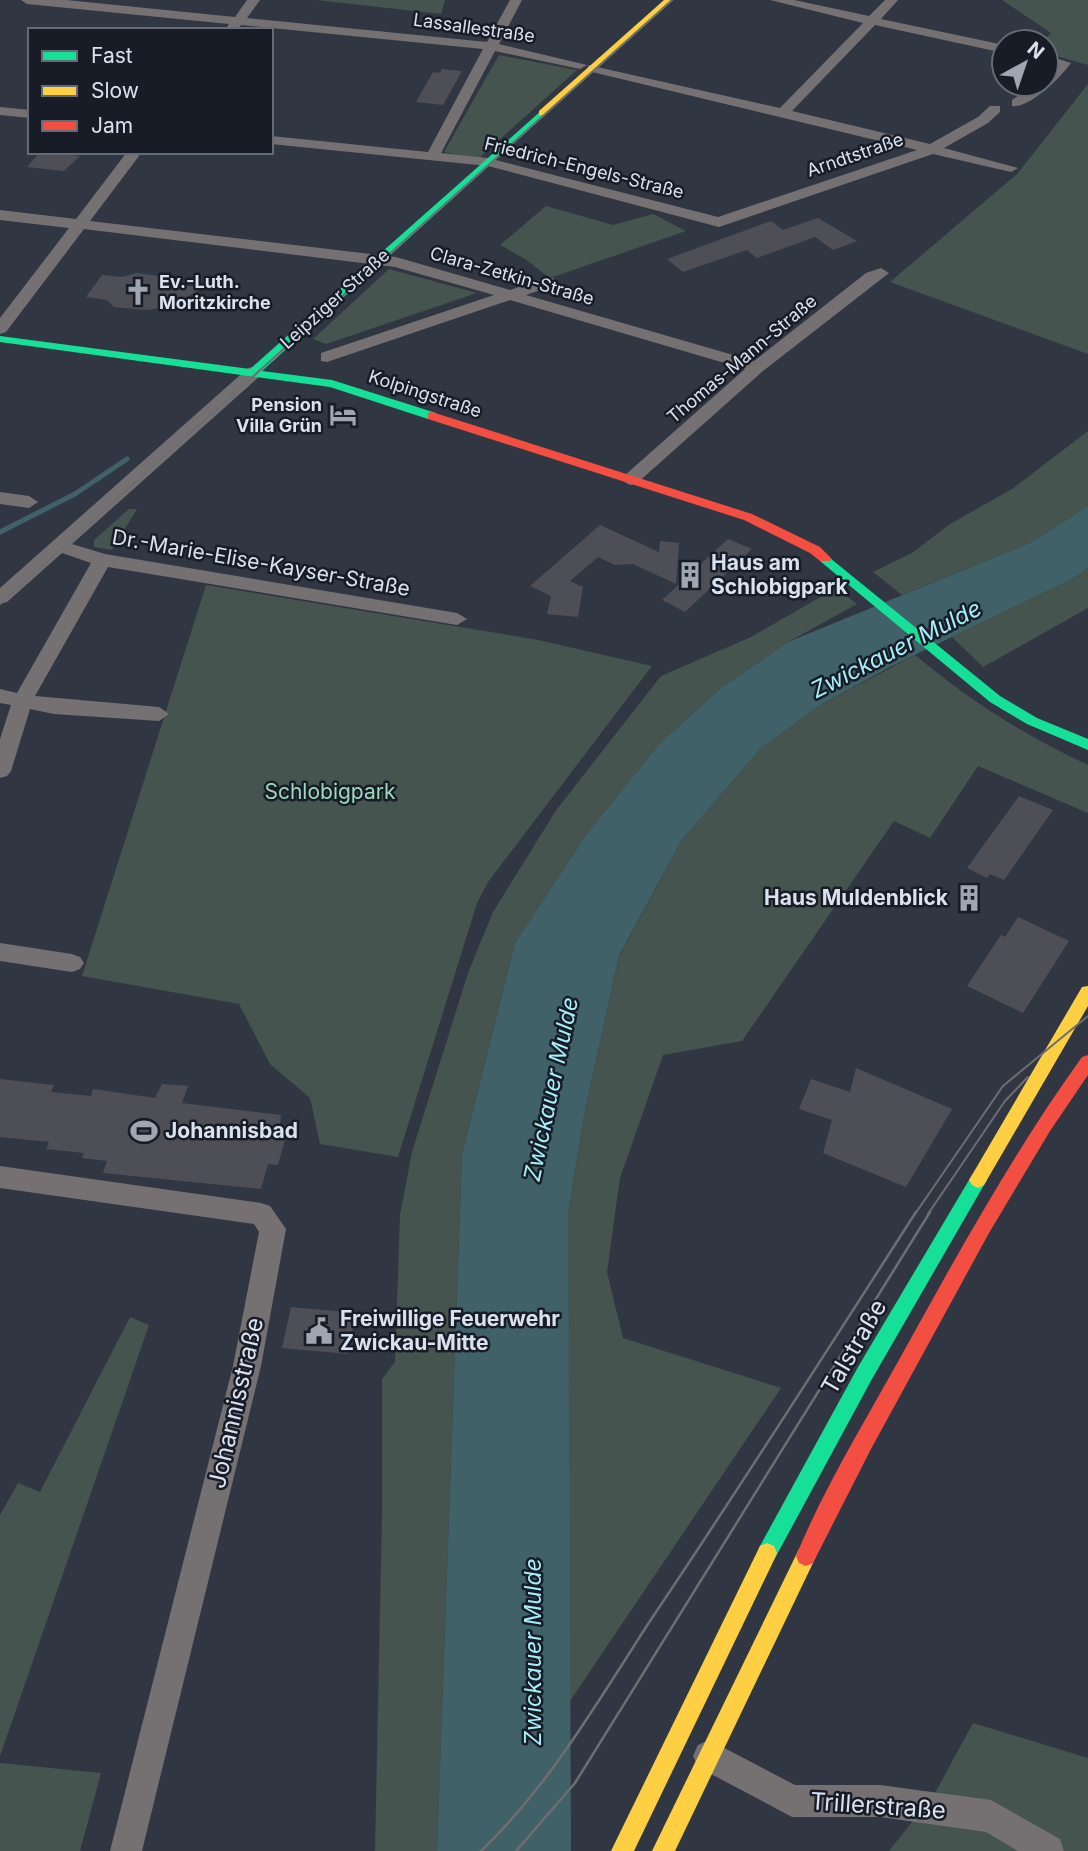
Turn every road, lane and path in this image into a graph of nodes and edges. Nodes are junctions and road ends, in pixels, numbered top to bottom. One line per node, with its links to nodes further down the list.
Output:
1 (27, 0): 7 (street, Lassallestraße)
2 (254, 0): 9 (street)
3 (516, 0): 12 (street)
4 (669, 0): 14 (main road, Leipziger Straße)
5 (776, 0): 8 (street)
6 (892, 0): 8 (street)
7 (95, 3): 9 (street, Lassallestraße)
8 (874, 20): 13 (street); 20 (street)
9 (235, 25): 10 (street, Lassallestraße)
10 (272, 28)
11 (273, 28): 12 (street, Lassallestraße)
12 (491, 46): 14 (street, Lassallestraße); 24 (street)
13 (990, 46)
14 (586, 67): 20 (street, Lassallestraße); 25 (main road, Leipziger Straße)
15 (1023, 98): 16 (street)
16 (1017, 103)
17 (995, 109): 22 (street, Arndtstraße)
18 (0, 111): 19 (street)
19 (28, 114)
20 (781, 115): 22 (street, Lassallestraße)
21 (273, 140): 24 (street, Friedrich-Engels-Straße)
22 (930, 150): 26 (street, Lassallestraße); 28 (street, Arndtstraße)
23 (133, 154): 29 (street)
24 (432, 157): 25 (street, Friedrich-Engels-Straße)
25 (488, 162): 28 (street, Friedrich-Engels-Straße); 30 (main road, Leipziger Straße)
26 (1011, 168)
27 (0, 215): 29 (street, Clara-Zetkin-Straße)
28 (719, 222)
29 (80, 224): 30 (street, Clara-Zetkin-Straße); 34 (street)
30 (379, 260): 33 (street, Clara-Zetkin-Straße); 37 (main road, Leipziger Straße)
31 (881, 274): 36 (street, Thomas-Mann-Straße)
32 (549, 282): 33 (street)
33 (512, 296): 35 (street); 36 (street, Clara-Zetkin-Straße)
34 (2, 331): 37 (main road, Kolpingstraße)
35 (327, 357)
36 (757, 368): 38 (street, Thomas-Mann-Straße)
37 (254, 372): 38 (main road, Kolpingstraße); 41 (street, Leipziger Straße)
38 (630, 480): 48 (main road, Kolpingstraße)
39 (0, 498): 40 (street)
40 (29, 502)
41 (59, 546): 42 (street, Dr.-Marie-Elise-Kayser-Straße); 43 (street, Leipziger Straße)
42 (102, 559): 44 (street, Dr.-Marie-Elise-Kayser-Straße); 46 (street)
43 (0, 598)
44 (457, 620)
45 (0, 696): 46 (street)
46 (23, 700): 47 (street); 49 (street)
47 (159, 714)
48 (1088, 745)
49 (0, 771)
50 (0, 952): 51 (street)
51 (72, 963)
52 (1088, 992): 57 (main road, Talstraße)
53 (1088, 1062): 55 (main road)
54 (0, 1177): 56 (street, Johannisstraße)
55 (709, 1756): 58 (main road); 59 (street, Trillerstraße)
56 (126, 1851)
57 (622, 1851)
58 (663, 1851)
59 (1048, 1851)

